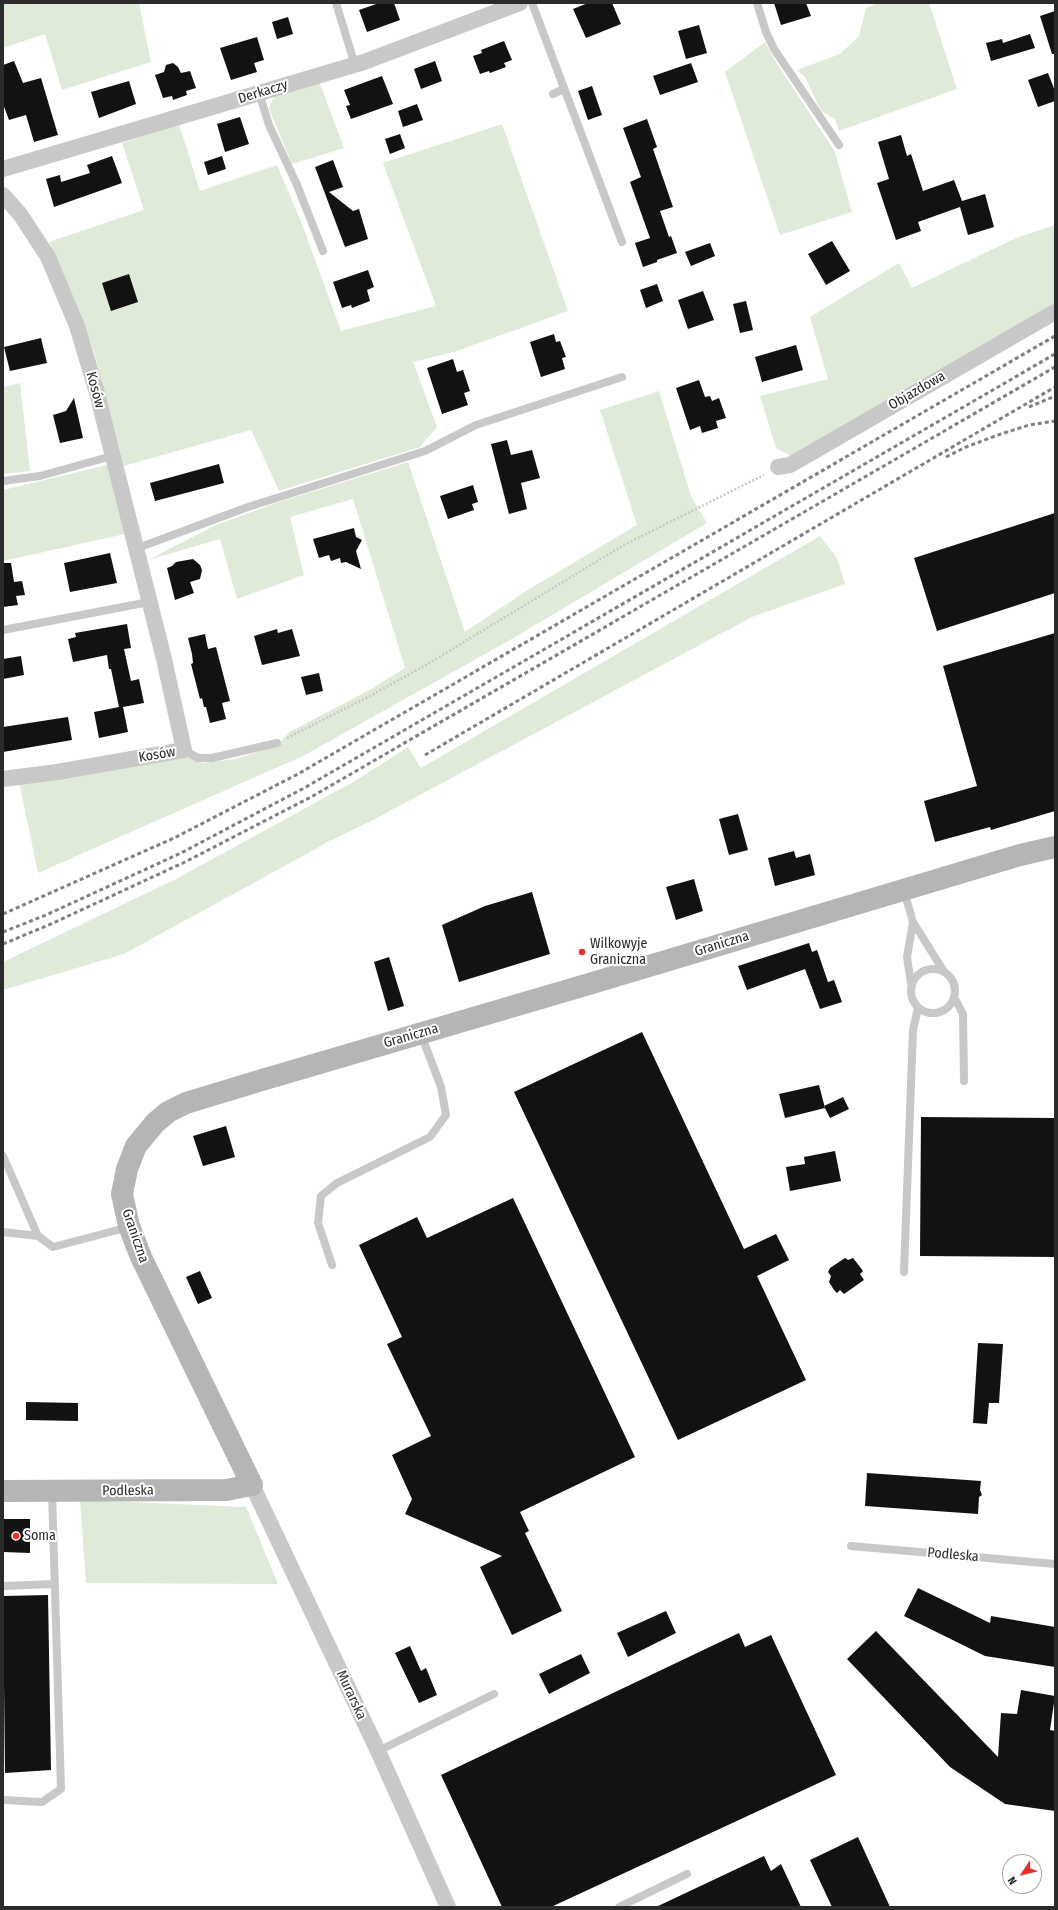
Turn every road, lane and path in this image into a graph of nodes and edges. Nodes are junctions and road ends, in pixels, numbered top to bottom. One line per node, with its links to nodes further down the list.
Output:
1 (336, 3): 5 (lane)
2 (520, 3): 5 (street, Derkaczy)
3 (532, 3): 6 (lane)
4 (757, 3): 9 (lane)
5 (356, 65): 7 (street, Derkaczy)
6 (564, 89): 8 (lane); 12 (lane)
7 (259, 93): 10 (street, Derkaczy); 13 (lane)
8 (553, 94)
9 (839, 145)
10 (3, 169)
11 (3, 195): 16 (street, Kosów)
12 (622, 242)
13 (323, 251)
14 (1055, 312): 17 (street, Objazdowa)
15 (622, 377): 19 (lane)
16 (112, 456): 18 (lane); 19 (street, Kosów)
17 (778, 467): 22 (path)
18 (3, 481)
19 (135, 549): 20 (street, Kosów)
20 (149, 602): 21 (lane); 23 (street, Kosów)
21 (3, 630)
22 (277, 743): 23 (lane)
23 (184, 750): 24 (street, Kosów)
24 (3, 779)
25 (1055, 847): 26 (street, Graniczna)
26 (904, 890): 27 (lane); 32 (street, Graniczna)
27 (913, 922): 28 (lane); 29 (lane)
28 (943, 970): 29 (lane); 30 (lane)
29 (911, 983): 31 (lane)
30 (954, 997): 31 (lane); 33 (lane)
31 (918, 1008): 39 (lane)
32 (420, 1033): 35 (street, Graniczna); 38 (lane)
33 (964, 1082)
34 (3, 1156): 37 (lane)
35 (129, 1226): 37 (lane); 40 (street, Graniczna)
36 (3, 1232): 37 (lane)
37 (38, 1236)
38 (332, 1265)
39 (904, 1272)
40 (252, 1485): 42 (street, Podleska); 48 (street, Murarska)
41 (3, 1491): 42 (street, Podleska)
42 (52, 1491): 45 (lane)
43 (851, 1546): 44 (lane, Podleska)
44 (1055, 1564)
45 (55, 1584): 46 (lane); 49 (lane)
46 (3, 1586)
47 (494, 1694): 48 (lane)
48 (378, 1751): 51 (street, Murarska)
49 (3, 1800)
50 (688, 1874): 52 (lane)
51 (448, 1907)
52 (619, 1907)

